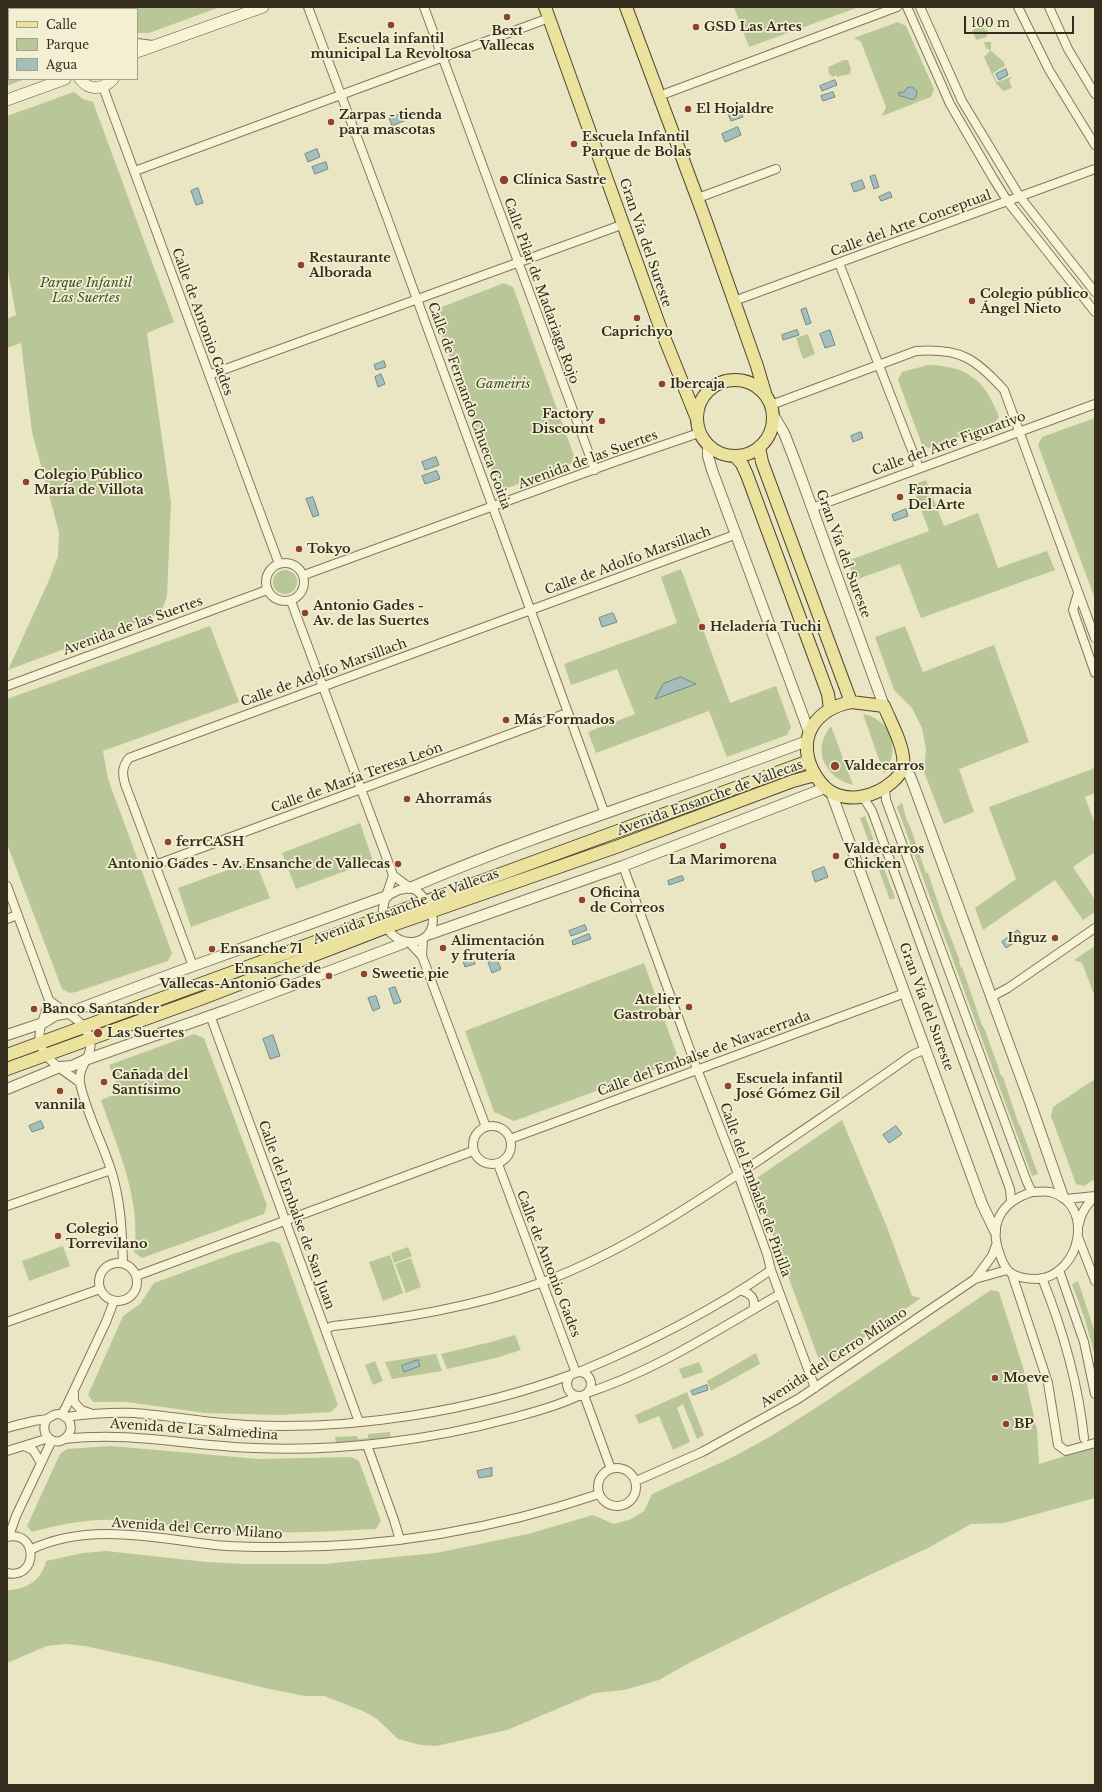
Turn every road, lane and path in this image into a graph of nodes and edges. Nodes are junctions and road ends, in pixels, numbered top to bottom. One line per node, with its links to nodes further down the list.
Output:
1 (263, 7): 12 (main road)
2 (308, 7): 22 (street, Calle de Fernando Chueca Goitia)
3 (424, 7): 14 (street, Calle Pilar de Madariaga Rojo)
4 (626, 7): 23 (main road)
5 (897, 7): 23 (street)
6 (907, 7): 26 (street)
7 (920, 7): 25 (street)
8 (1018, 7): 27 (street)
9 (1049, 7): 21 (street)
10 (547, 13): 14 (street); 34 (main road, Gran Vía del Sureste)
11 (138, 43): 12 (street)
12 (156, 46): 13 (main road)
13 (138, 52)
14 (443, 58): 22 (street); 36 (street, Calle Pilar de Madariaga Rojo)
15 (46, 80): 20 (street)
16 (62, 80): 20 (main road)
17 (81, 80): 19 (main road)
18 (112, 80): 19 (main road)
19 (103, 87): 30 (street, Calle de Antonio Gades)
20 (39, 88): 24 (main road)
21 (1095, 94)
22 (340, 95): 30 (street); 38 (street, Calle de Fernando Chueca Goitia)
23 (659, 96): 32 (main road)
24 (7, 100)
25 (962, 101): 26 (street); 31 (street)
26 (950, 104): 33 (street)
27 (1095, 145)
28 (776, 169): 32 (street)
29 (1095, 169): 31 (street, Calle del Arte Conceptual)
30 (135, 171): 42 (street, Calle de Antonio Gades)
31 (1020, 197): 33 (street, Calle del Arte Conceptual); 37 (street)
32 (698, 198): 39 (main road)
33 (1008, 202): 35 (street, Calle del Arte Conceptual); 40 (street)
34 (624, 224): 36 (street); 46 (main road, Gran Vía del Sureste)
35 (839, 263): 39 (street, Calle del Arte Conceptual); 41 (street)
36 (519, 264): 38 (street); 53 (street, Calle Pilar de Madariaga Rojo)
37 (1095, 292)
38 (417, 300): 42 (street); 54 (street, Calle de Fernando Chueca Goitia)
39 (734, 301): 43 (main road)
40 (1095, 312)
41 (878, 366): 45 (street); 47 (street); 52 (street)
42 (209, 376): 57 (street, Calle de Antonio Gades)
43 (765, 393): 45 (main road); 46 (main road)
44 (1095, 404): 47 (street, Calle del Arte Figurativo)
45 (772, 409): 50 (main road); 55 (street, Gran Vía del Sureste)
46 (697, 419): 48 (main road)
47 (1019, 431): 52 (street, Calle del Arte Figurativo); 60 (street)
48 (699, 433): 49 (main road); 53 (street, Avenida de las Suertes)
49 (708, 445): 51 (main road); 56 (street)
50 (759, 447): 51 (main road); 67 (main road)
51 (735, 456): 69 (main road)
52 (918, 468): 55 (street, Calle del Arte Figurativo)
53 (595, 470): 54 (street, Avenida de las Suertes)
54 (493, 507): 58 (street, Avenida de las Suertes); 62 (street, Calle de Fernando Chueca Goitia)
55 (812, 508): 68 (street, Gran Vía del Sureste)
56 (737, 534): 62 (street, Calle de Adolfo Marsillach); 71 (street)
57 (279, 564): 58 (street); 59 (street)
58 (304, 575): 61 (street)
59 (267, 590): 61 (street); 65 (street, Avenida de las Suertes)
60 (1078, 593): 63 (street); 64 (street)
61 (291, 601): 66 (street)
62 (531, 610): 66 (street, Calle de Adolfo Marsillach); 70 (street, Calle de Fernando Chueca Goitia)
63 (1095, 638)
64 (1095, 673)
65 (7, 686)
66 (323, 687): 76 (street); 80 (street, Calle de Adolfo Marsillach)
67 (851, 702): 68 (main road); 69 (main road)
68 (884, 706): 73 (main road)
69 (830, 709): 71 (main road)
70 (567, 713): 76 (street, Calle de María Teresa León); 79 (street, Calle de Fernando Chueca Goitia)
71 (808, 736): 72 (main road); 79 (street, Avenida Ensanche de Vallecas)
72 (809, 761): 74 (main road); 86 (main road, Avenida Ensanche de Vallecas)
73 (903, 766): 75 (main road); 97 (street)
74 (815, 775): 77 (main road); 87 (main road, Avenida Ensanche de Vallecas)
75 (885, 788): 78 (main road); 121 (street)
76 (361, 789): 80 (street, Calle de María Teresa León); 82 (street)
77 (828, 790): 78 (main road); 81 (street); 96 (street, Gran Vía del Sureste)
78 (863, 797): 124 (street, Gran Vía del Sureste)
79 (605, 814): 84 (street, Avenida Ensanche de Vallecas)
80 (154, 865): 95 (street, Calle de Adolfo Marsillach)
81 (623, 866): 92 (street); 112 (street, Calle del Embalse de Pinilla)
82 (393, 875): 84 (street); 85 (street)
83 (7, 886): 88 (street)
84 (410, 888): 85 (street, Avenida Ensanche de Vallecas); 86 (street)
85 (387, 896): 90 (street); 95 (street, Avenida Ensanche de Vallecas)
86 (426, 900): 87 (street); 90 (main road, Avenida Ensanche de Vallecas)
87 (432, 912): 90 (main road, Avenida Ensanche de Vallecas); 92 (street)
88 (18, 915): 89 (street); 98 (street)
89 (7, 919)
90 (385, 922): 93 (street); 102 (main road, Avenida Ensanche de Vallecas); 104 (main road, Avenida Ensanche de Vallecas)
91 (1095, 928): 97 (street)
92 (426, 936): 93 (street); 94 (street)
93 (407, 943): 94 (street); 100 (street)
94 (422, 956): 115 (street)
95 (193, 966): 99 (street, Avenida Ensanche de Vallecas)
96 (905, 993): 106 (street, Gran Vía del Sureste); 112 (street, Calle del Embalse de Navacerrada)
97 (991, 997): 123 (street)
98 (49, 1000): 99 (street); 101 (street)
99 (68, 1013): 101 (street, Avenida Ensanche de Vallecas); 102 (street)
100 (210, 1015): 109 (street); 126 (street, Calle del Embalse de San Juan)
101 (43, 1023): 103 (street, Avenida Ensanche de Vallecas); 105 (street)
102 (84, 1027): 104 (street); 105 (main road, Avenida Ensanche de Vallecas)
103 (7, 1035)
104 (90, 1040): 108 (main road, Avenida Ensanche de Vallecas); 109 (street)
105 (41, 1042): 107 (main road, Avenida Ensanche de Vallecas); 108 (street)
106 (926, 1049): 120 (street); 127 (street, Gran Vía del Sureste)
107 (7, 1055)
108 (46, 1056): 110 (street); 111 (main road, Avenida Ensanche de Vallecas)
109 (85, 1060): 110 (street); 113 (street)
110 (60, 1067): 113 (street); 114 (street)
111 (7, 1069)
112 (697, 1069): 116 (street, Calle del Embalse de Navacerrada); 120 (street, Calle del Embalse de Pinilla)
113 (80, 1082): 119 (street)
114 (7, 1088)
115 (486, 1127): 116 (street); 117 (street)
116 (510, 1139): 118 (street)
117 (473, 1151): 118 (street); 126 (street)
118 (498, 1164): 138 (street, Calle de Antonio Gades)
119 (111, 1170): 125 (street); 130 (street)
120 (738, 1174): 131 (street, Calle del Embalse de Pinilla); 138 (street)
121 (1032, 1192): 123 (street); 124 (street)
122 (1095, 1196): 123 (street); 128 (street)
123 (1065, 1198): 128 (street)
124 (1011, 1201): 127 (street)
125 (7, 1206)
126 (286, 1220): 134 (street); 145 (street, Calle del Embalse de San Juan)
127 (995, 1231): 129 (street)
128 (1078, 1232): 132 (street); 137 (street)
129 (996, 1245): 133 (street); 135 (street, Avenida del Cerro Milano)
130 (122, 1263): 134 (street); 139 (street)
131 (771, 1270): 140 (street, Avenida de La Salmedina); 141 (street, Calle del Embalse de Pinilla)
132 (1059, 1270): 136 (street); 150 (street)
133 (1010, 1272): 135 (street, Avenida del Cerro Milano); 136 (street); 159 (street)
134 (136, 1276): 142 (street)
135 (975, 1278): 147 (street, Avenida del Cerro Milano)
136 (1042, 1278): 156 (street)
137 (1095, 1281)
138 (542, 1282): 145 (street); 146 (street, Calle de Antonio Gades)
139 (100, 1289): 142 (street); 144 (street)
140 (742, 1291): 143 (street); 146 (street, Avenida de La Salmedina)
141 (780, 1294): 143 (street, Avenida de La Salmedina); 147 (street, Calle del Embalse de Pinilla)
142 (114, 1301): 148 (street)
143 (753, 1310): 149 (street, Avenida de La Salmedina)
144 (7, 1322)
145 (325, 1329): 154 (street, Calle del Embalse de San Juan)
146 (576, 1373): 149 (street); 149 (street); 154 (street, Avenida de La Salmedina)
147 (815, 1388): 165 (street, Avenida del Cerro Milano)
148 (74, 1391): 151 (street); 152 (street)
149 (583, 1394): 160 (street, Avenida de La Salmedina); 164 (street)
150 (1095, 1394)
151 (91, 1413): 152 (street, Avenida de La Salmedina); 154 (street, Avenida de La Salmedina)
152 (63, 1416): 153 (street); 158 (street)
153 (47, 1419): 155 (street); 157 (street)
154 (359, 1422)
155 (7, 1428)
156 (1084, 1438)
157 (51, 1439): 158 (street); 161 (street); 163 (street)
158 (65, 1439): 160 (street, Avenida de La Salmedina)
159 (1095, 1443)
160 (367, 1445): 168 (street)
161 (24, 1446): 162 (street); 163 (street)
162 (7, 1452)
163 (41, 1463): 167 (street)
164 (611, 1469): 165 (street); 166 (street)
165 (636, 1481): 166 (street)
166 (599, 1494): 168 (street, Avenida del Cerro Milano)
167 (8, 1536): 169 (street)
168 (400, 1540): 169 (street, Avenida del Cerro Milano)
169 (30, 1550): 170 (street)
170 (7, 1573)

